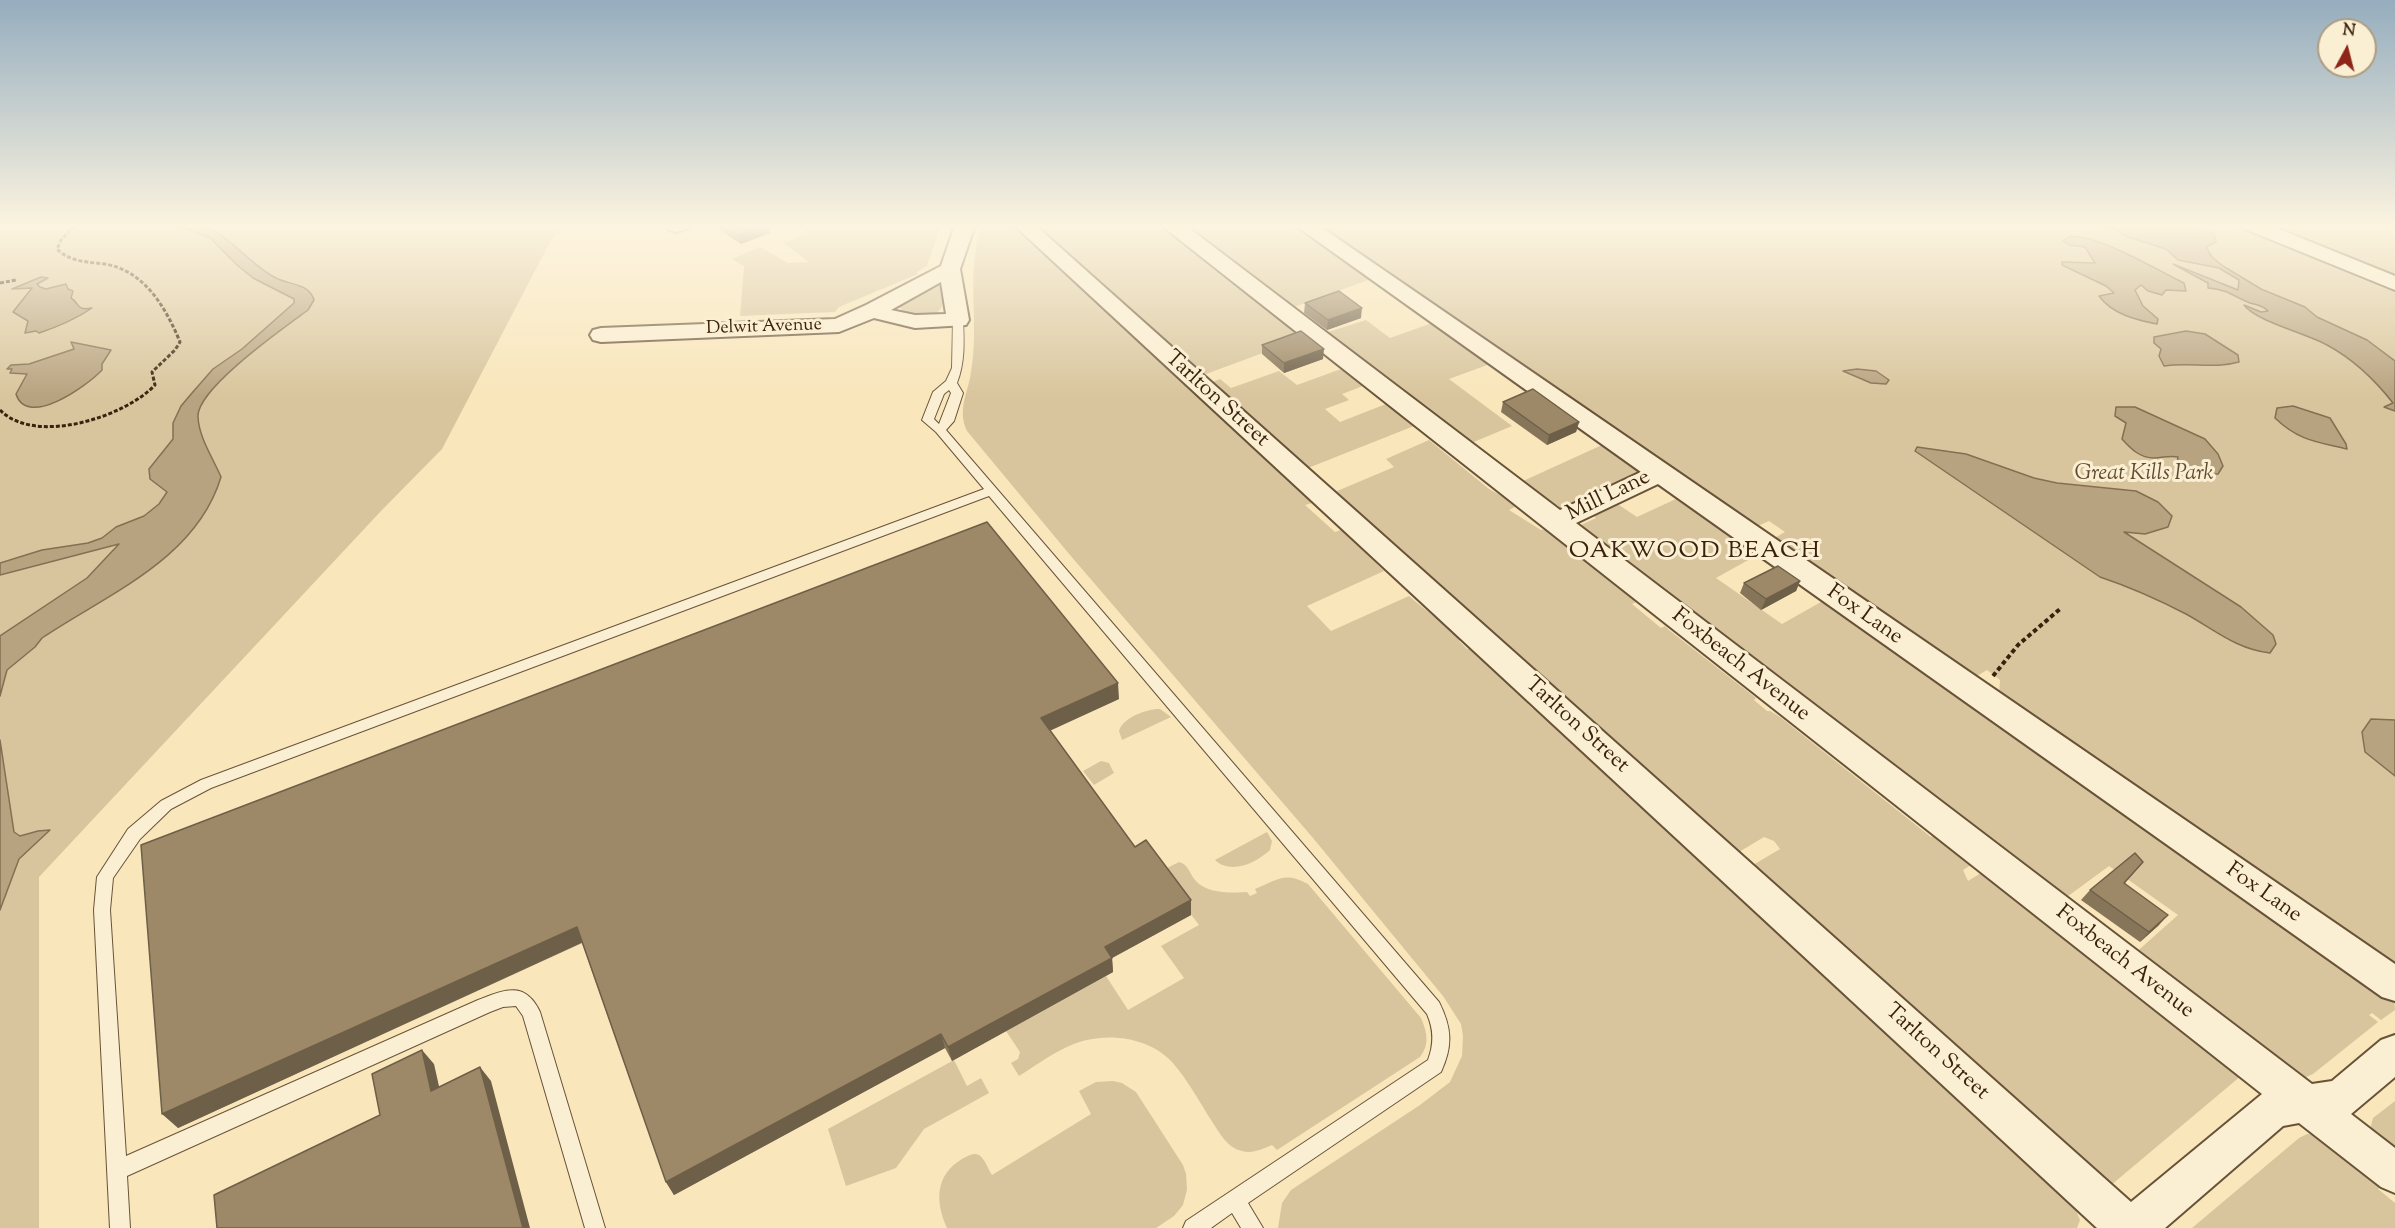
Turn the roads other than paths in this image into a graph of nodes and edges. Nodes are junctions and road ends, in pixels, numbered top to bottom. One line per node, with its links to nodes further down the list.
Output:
1 (926, 282): 6 (street, Delwit Avenue)
2 (953, 282): 7 (street)
3 (1087, 282): 24 (street, Tarlton Street)
4 (1247, 282): 13 (street, Foxbeach Avenue)
5 (1388, 282): 11 (street, Fox Lane)
6 (874, 310): 7 (street); 8 (street, Delwit Avenue)
7 (958, 320): 9 (lane)
8 (601, 335)
9 (951, 383): 10 (lane); 10 (lane)
10 (940, 430): 12 (lane)
11 (1662, 472): 13 (street, Mill Lane); 14 (street, Fox Lane)
12 (991, 491): 17 (lane); 19 (lane)
13 (1556, 523): 16 (street, Foxbeach Avenue)
14 (2395, 985)
15 (2395, 1053): 16 (street)
16 (2308, 1105): 18 (street, Foxbeach Avenue); 24 (street)
17 (117, 1170): 20 (lane); 21 (lane)
18 (2395, 1173)
19 (1235, 1200): 22 (lane); 23 (lane)
20 (120, 1228)
21 (595, 1228)
22 (1193, 1228)
23 (1253, 1228)
24 (2130, 1228)

